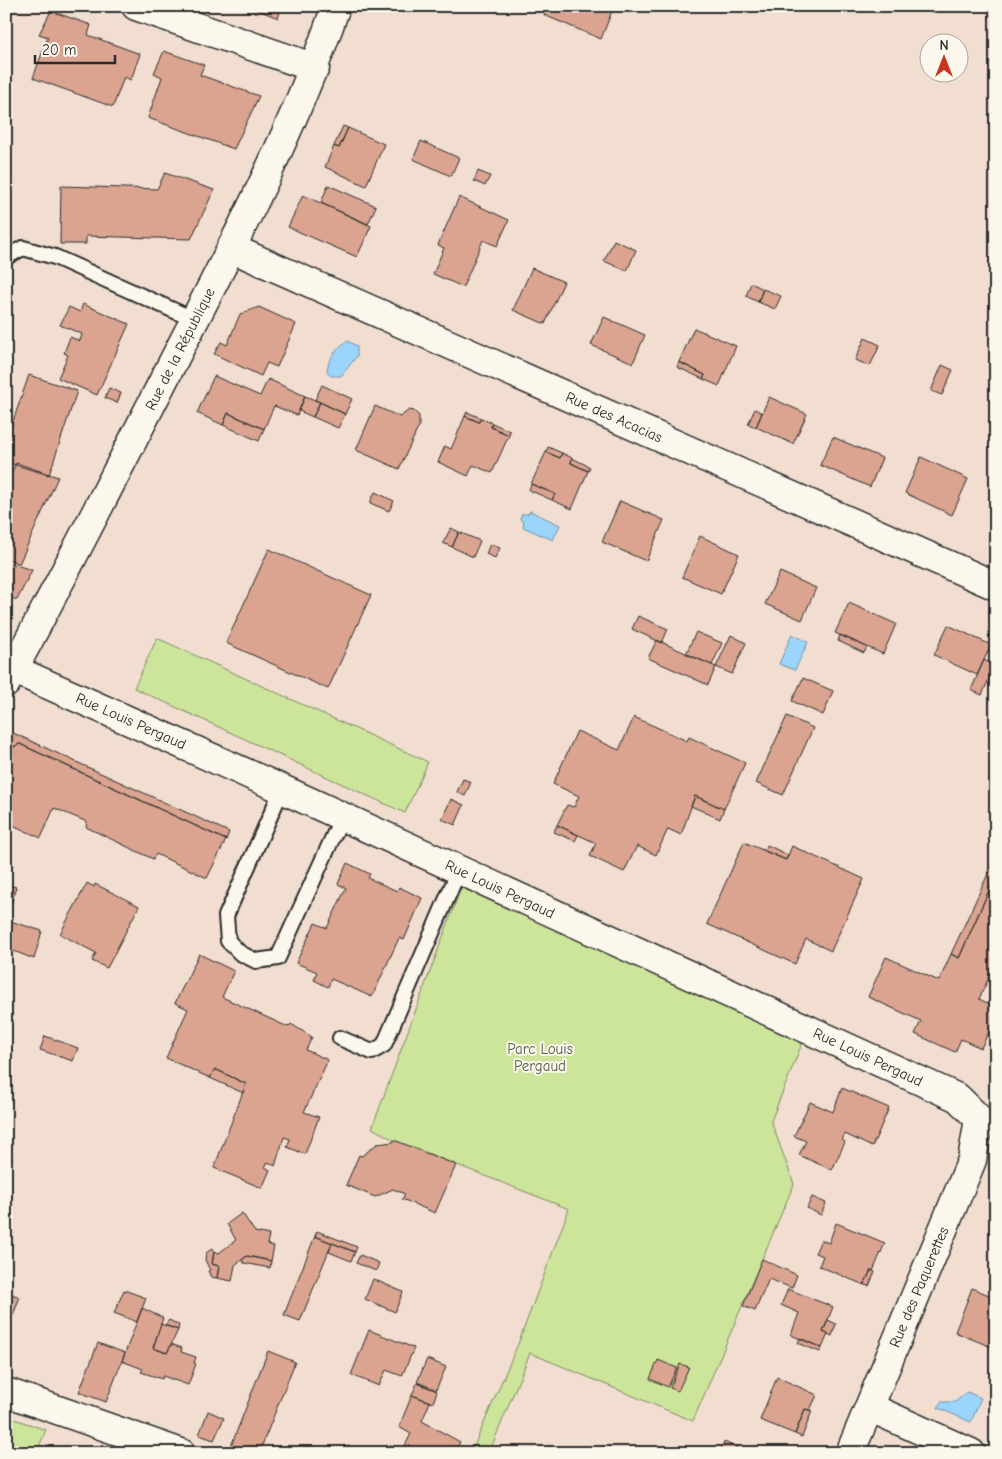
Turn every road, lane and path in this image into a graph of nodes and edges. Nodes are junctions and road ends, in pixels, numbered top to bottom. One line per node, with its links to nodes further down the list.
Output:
1 (136, 6): 3 (street)
2 (336, 6): 3 (street, Rue de la République)
3 (315, 68): 4 (street, Rue de la République)
4 (231, 248): 6 (street, Rue de la République); 7 (street, Rue des Acacias)
5 (6, 257): 6 (lane)
6 (195, 320): 8 (street, Rue de la République)
7 (996, 586)
8 (9, 672): 9 (street, Rue Louis Pergaud)
9 (282, 789): 10 (street, Rue Louis Pergaud); 10 (lane)
10 (342, 817): 11 (street, Rue Louis Pergaud)
11 (459, 870): 12 (lane); 13 (street, Rue Louis Pergaud)
12 (340, 1038)
13 (979, 1119): 15 (street, Rue des Paquerettes)
14 (6, 1392): 16 (street)
15 (869, 1407): 18 (street, Rue des Paquerettes); 19 (street)
16 (135, 1445): 17 (street)
17 (181, 1453)
18 (850, 1453)
19 (971, 1453)

